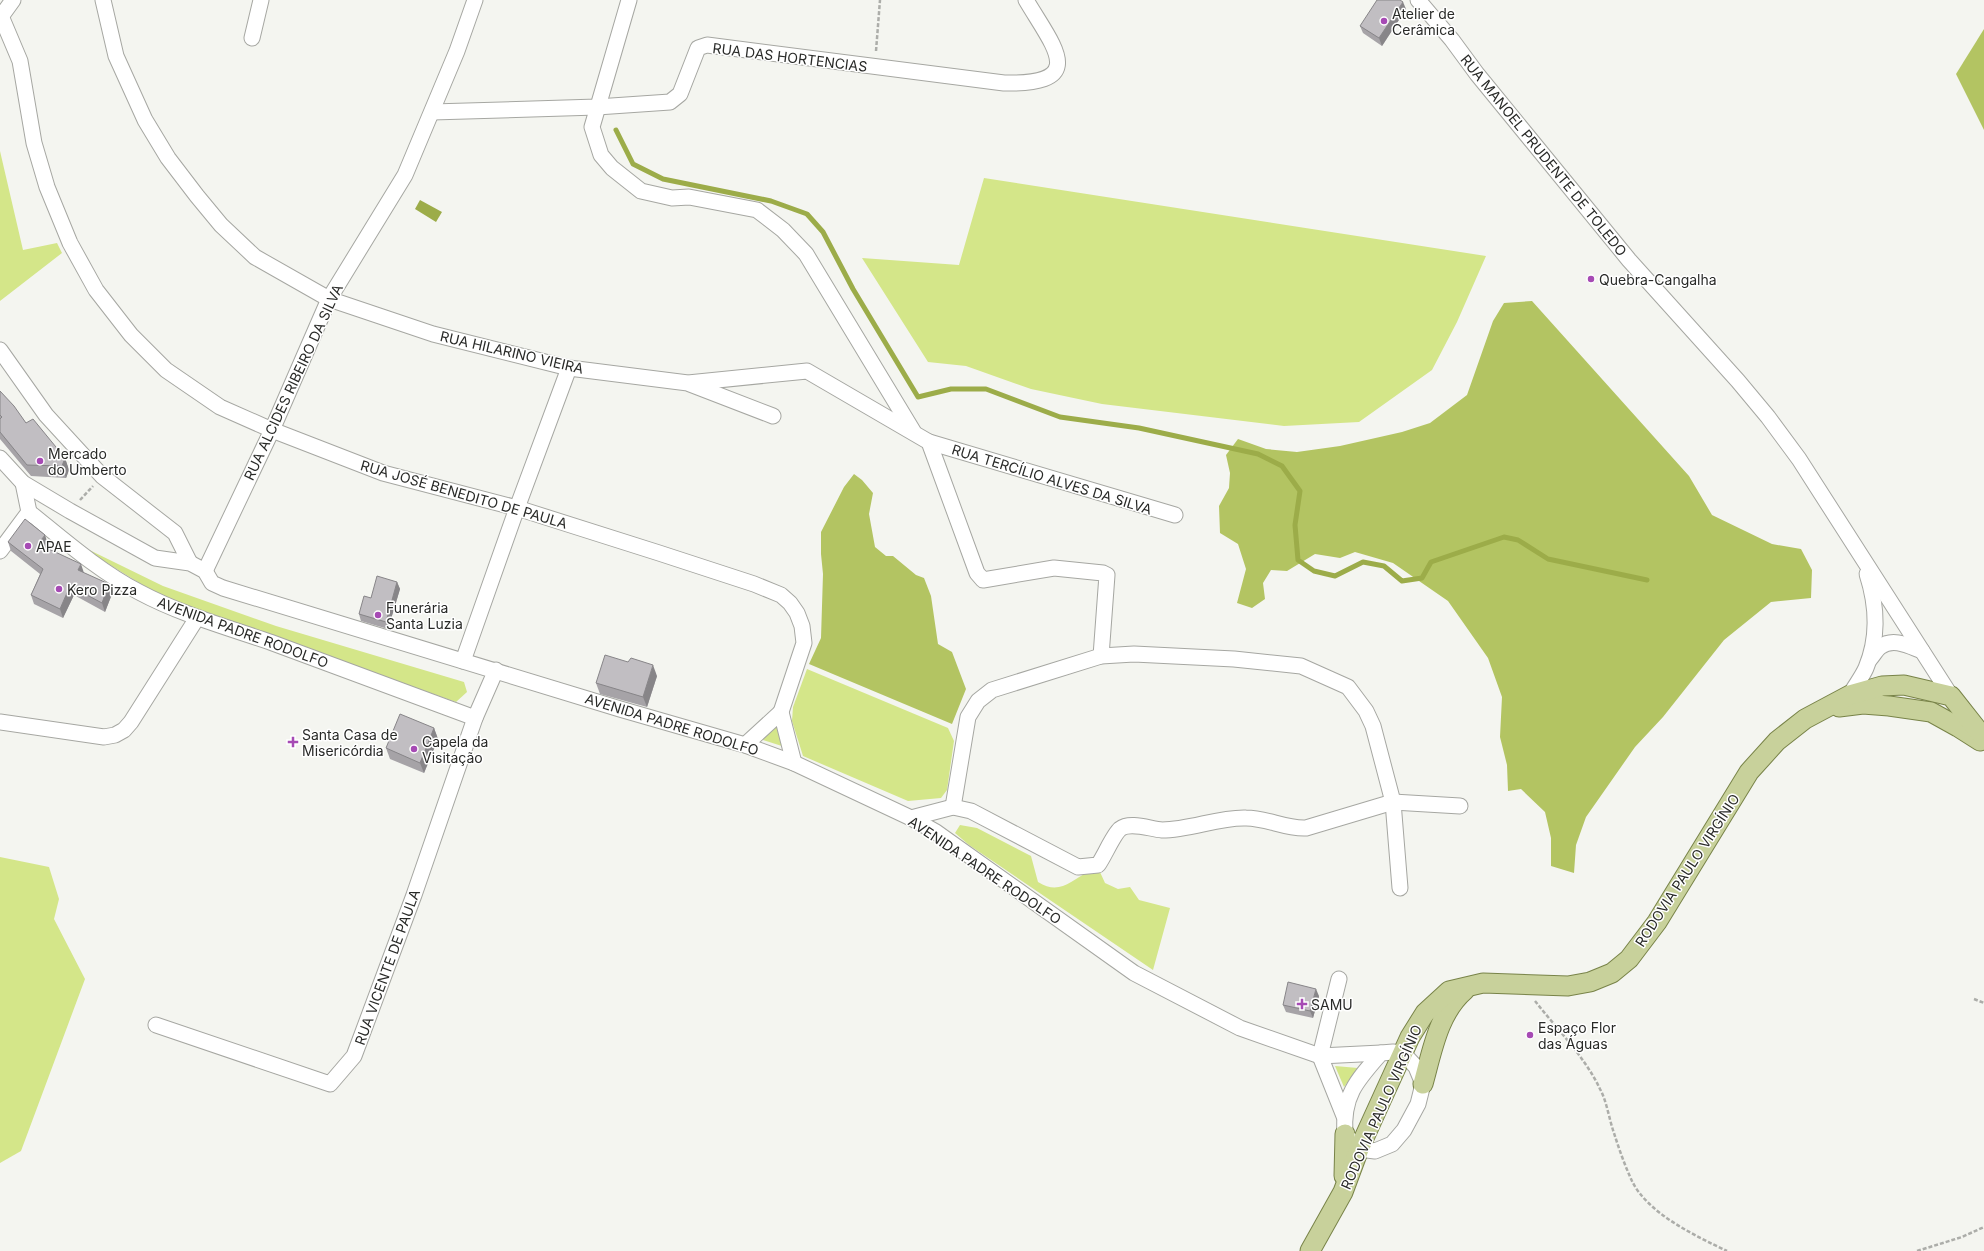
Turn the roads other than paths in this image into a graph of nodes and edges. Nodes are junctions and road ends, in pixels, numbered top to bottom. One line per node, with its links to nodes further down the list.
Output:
1 (13, 0): 8 (street)
2 (103, 0): 12 (street, RUA HILARINO VIEIRA)
3 (261, 0): 9 (street)
4 (475, 0): 11 (street, RUA ALCIDES RIBEIRO DA SILVA)
5 (629, 0): 10 (street)
6 (1026, 0): 10 (street, RUA DAS HORTENCIAS)
7 (1418, 0): 26 (street, RUA MANOEL PRUDENTE DE TOLEDO)
8 (0, 17): 17 (street, RUA JOSÉ BENEDITO DE PAULA)
9 (252, 38)
10 (597, 107): 11 (street, RUA DAS HORTENCIAS); 18 (street)
11 (432, 112): 12 (street, RUA ALCIDES RIBEIRO DA SILVA)
12 (329, 299): 14 (street, RUA HILARINO VIEIRA); 17 (street, RUA ALCIDES RIBEIRO DA SILVA)
13 (0, 350): 27 (street)
14 (569, 368): 15 (street, RUA HILARINO VIEIRA); 22 (street)
15 (688, 383): 16 (street); 18 (street, RUA HILARINO VIEIRA)
16 (773, 416)
17 (272, 430): 22 (street, RUA JOSÉ BENEDITO DE PAULA); 28 (street, RUA ALCIDES RIBEIRO DA SILVA)
18 (914, 432): 19 (street, RUA HILARINO VIEIRA)
19 (929, 442): 24 (street, RUA TERCÍLIO ALVES DA SILVA); 31 (street)
20 (0, 458): 21 (street, AVENIDA PADRE RODOLFO)
21 (23, 483): 23 (street); 27 (street, AVENIDA PADRE RODOLFO)
22 (517, 508): 32 (street); 38 (street, RUA JOSÉ BENEDITO DE PAULA)
23 (29, 512): 25 (street); 29 (street, AVENIDA PADRE RODOLFO)
24 (1175, 515)
25 (0, 550)
26 (1862, 556): 30 (street, RUA MANOEL PRUDENTE DE TOLEDO); 33 (street, RUA MANOEL PRUDENTE DE TOLEDO)
27 (190, 563): 28 (street, AVENIDA PADRE RODOLFO)
28 (205, 571): 32 (street, AVENIDA PADRE RODOLFO)
29 (197, 618): 39 (street, AVENIDA PADRE RODOLFO); 40 (street)
30 (1922, 651): 33 (street); 36 (street, RUA MANOEL PRUDENTE DE TOLEDO)
31 (1101, 656): 45 (street); 47 (street)
32 (463, 661): 34 (street, AVENIDA PADRE RODOLFO)
33 (1868, 662): 35 (street, RUA MANOEL PRUDENTE DE TOLEDO)
34 (496, 670): 39 (street, RUA VICENTE DE PAULA); 43 (street, AVENIDA PADRE RODOLFO)
35 (1850, 695): 36 (main road, RODOVIA PAULO VIRGÍNIO); 37 (main road, RODOVIA PAULO VIRGÍNIO)
36 (1951, 696): 41 (main road)
37 (1824, 708): 42 (main road); 51 (main road, RODOVIA PAULO VIRGÍNIO)
38 (781, 712): 43 (street); 44 (street)
39 (475, 718): 52 (street, RUA VICENTE DE PAULA)
40 (0, 722)
41 (1984, 738)
42 (1984, 744)
43 (745, 745): 44 (street, AVENIDA PADRE RODOLFO)
44 (794, 763): 48 (street, AVENIDA PADRE RODOLFO)
45 (1393, 802): 46 (street); 47 (street); 49 (street)
46 (1460, 806)
47 (953, 807): 48 (street)
48 (911, 818): 55 (street, AVENIDA PADRE RODOLFO)
49 (1400, 888)
50 (1339, 979): 55 (street)
51 (1470, 986): 54 (main road, RODOVIA PAULO VIRGÍNIO); 56 (main road)
52 (156, 1025)
53 (1382, 1053): 54 (street, AVENIDA PADRE RODOLFO); 55 (street, AVENIDA PADRE RODOLFO); 57 (street)
54 (1403, 1053): 56 (street); 58 (main road, RODOVIA PAULO VIRGÍNIO)
55 (1320, 1056): 57 (street)
56 (1423, 1084): 58 (street)
57 (1344, 1125): 58 (street); 59 (main road)
58 (1359, 1149): 59 (main road, RODOVIA PAULO VIRGÍNIO)
59 (1343, 1192): 60 (main road, RODOVIA PAULO VIRGÍNIO)
60 (1310, 1251)

